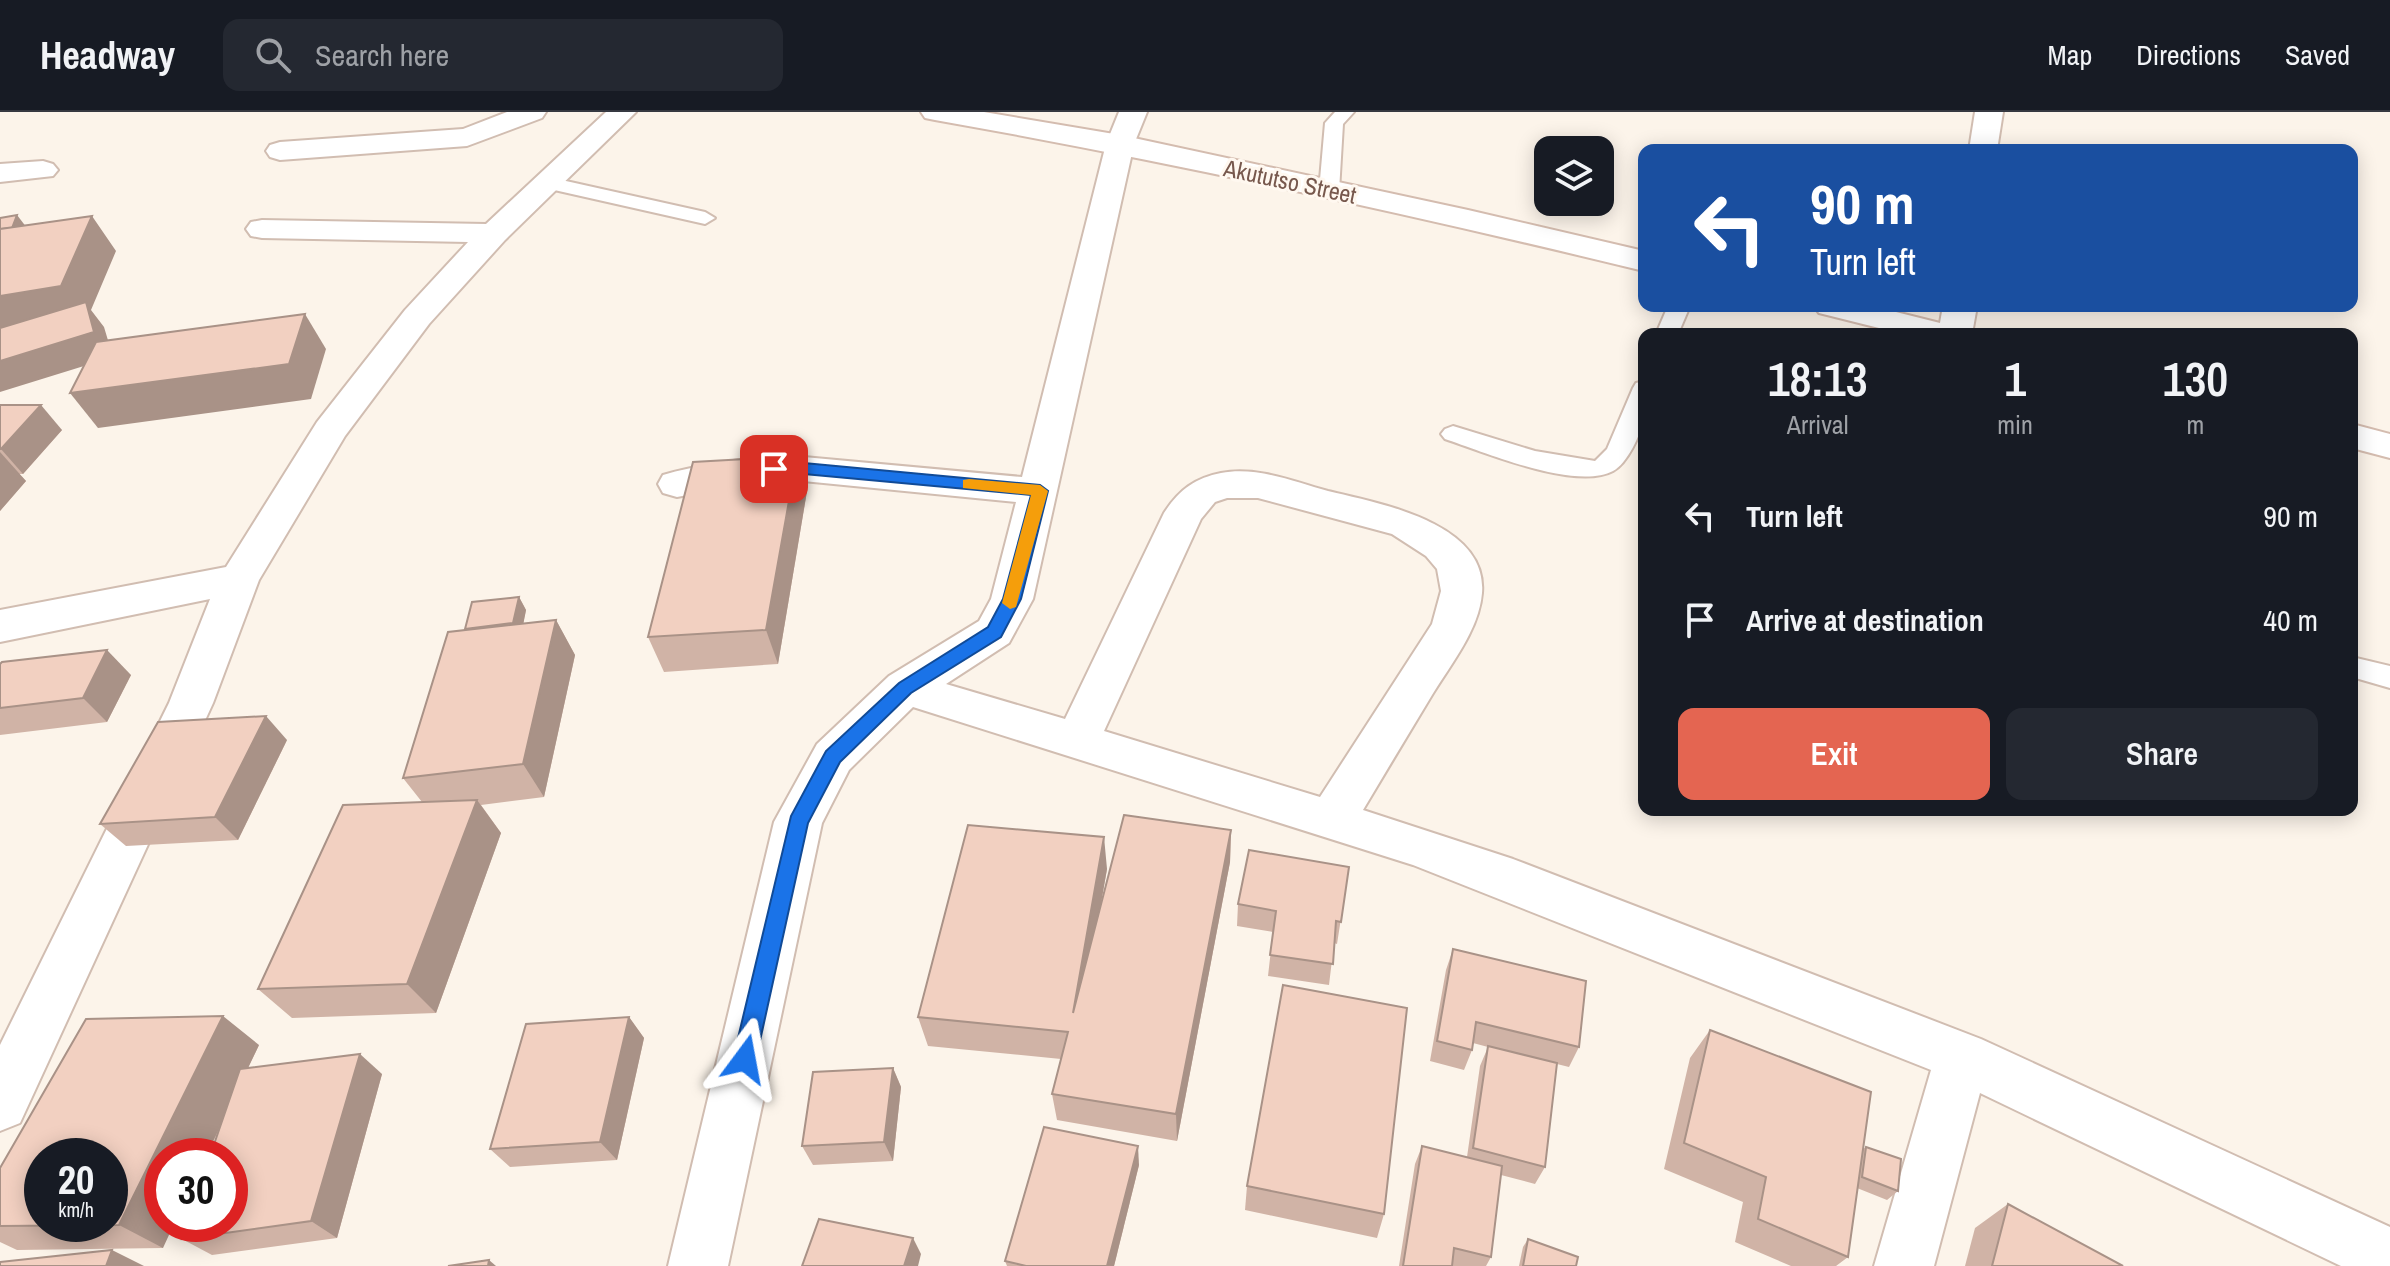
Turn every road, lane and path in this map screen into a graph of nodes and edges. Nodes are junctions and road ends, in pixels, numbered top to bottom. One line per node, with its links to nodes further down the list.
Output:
1 (532, 112): 8 (street)
2 (622, 112): 11 (street)
3 (935, 112): 6 (street, Akututso Street)
4 (1345, 112): 12 (lane)
5 (1989, 112): 7 (street)
6 (1127, 128): 12 (street, Akututso Street); 24 (street)
7 (1984, 144)
8 (280, 151)
9 (43, 170): 10 (street)
10 (0, 173)
11 (548, 183): 13 (lane); 15 (street)
12 (1329, 191): 16 (street, Akututso Street)
13 (705, 218)
14 (262, 229): 15 (street)
15 (494, 233): 25 (street)
16 (1638, 260)
17 (1855, 312): 18 (street)
18 (1920, 328)
19 (1638, 402): 20 (lane)
20 (1453, 434)
21 (2358, 438): 22 (street)
22 (2390, 446)
23 (677, 484): 24 (street)
24 (1040, 491): 29 (street)
25 (239, 579): 26 (street); 33 (street)
26 (0, 626)
27 (2358, 669): 28 (lane)
28 (2390, 677)
29 (905, 688): 30 (street); 35 (street)
30 (1077, 741): 31 (street); 31 (street)
31 (1331, 820): 32 (street)
32 (1962, 1057): 34 (street); 36 (street)
33 (0, 1104)
34 (2390, 1258)
35 (698, 1266)
36 (1904, 1266)

